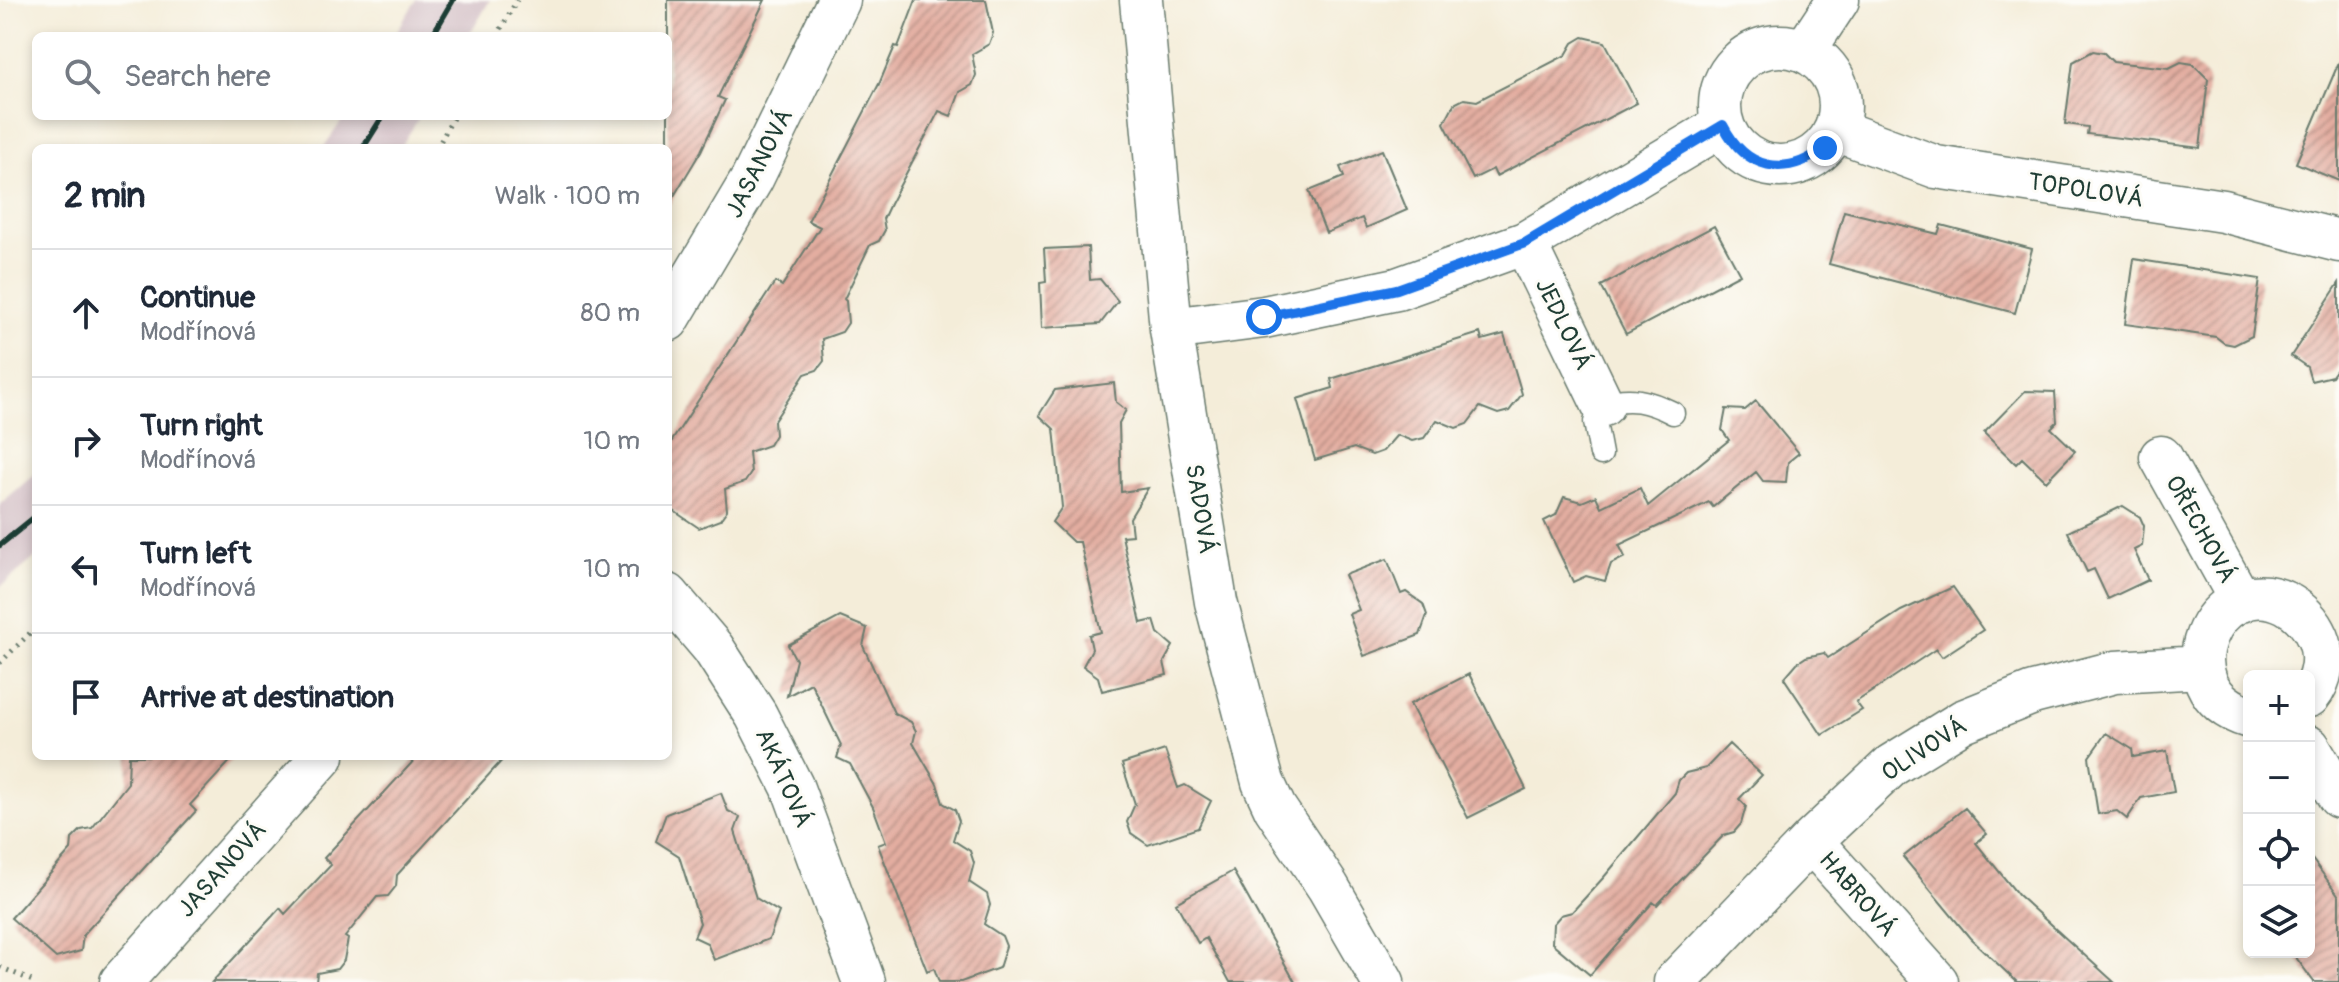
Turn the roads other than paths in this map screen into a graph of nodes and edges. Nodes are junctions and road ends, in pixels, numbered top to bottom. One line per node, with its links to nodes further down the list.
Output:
1 (839, 0): 9 (street, JASANOVÁ)
2 (1141, 0): 10 (street, SADOVÁ)
3 (1838, 0): 4 (street)
4 (1805, 50): 5 (street); 6 (street)
5 (1723, 125): 6 (street); 8 (street)
6 (1836, 130): 7 (street, TOPOLOVÁ)
7 (2339, 241)
8 (1525, 243): 10 (street); 11 (street, JEDLOVÁ)
9 (672, 313)
10 (1171, 329): 26 (street, SADOVÁ)
11 (1603, 405): 12 (lane); 13 (lane)
12 (1673, 413)
13 (1601, 454)
14 (2161, 457): 16 (street, OŘECHOVÁ)
15 (672, 600): 24 (street, AKÁTOVÁ)
16 (2241, 601): 17 (street); 18 (street)
17 (2201, 667): 19 (street); 23 (street, OLIVOVÁ)
18 (2323, 671)
19 (2243, 715)
20 (2315, 757): 22 (street)
21 (319, 760): 25 (street, JASANOVÁ)
22 (2339, 797)
23 (1811, 841): 27 (street, OLIVOVÁ); 28 (street, HABROVÁ)
24 (854, 977)
25 (121, 982)
26 (1383, 982)
27 (1675, 982)
28 (1937, 982)

